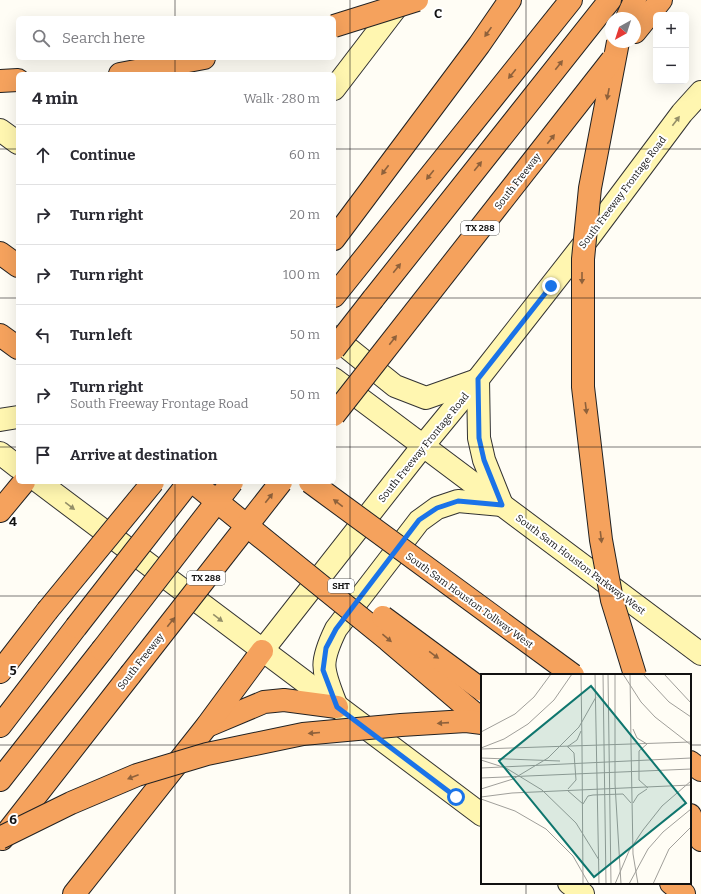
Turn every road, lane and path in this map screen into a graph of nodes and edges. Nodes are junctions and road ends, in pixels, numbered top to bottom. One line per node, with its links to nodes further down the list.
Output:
1 (402, 0): 17 (main road)
2 (417, 0): 10 (highway, bridge)
3 (510, 0): 21 (highway, one-way to 21)
4 (571, 0): 24 (highway, one-way to 24)
5 (610, 0): 27 (highway, one-way to 5, bridge)
6 (675, 0): 7 (highway)
7 (648, 4): 8 (highway); 9 (highway)
8 (636, 12)
9 (641, 19)
10 (336, 25)
11 (617, 48): 52 (highway, one-way to 52, bridge)
12 (622, 48): 31 (highway, South Freeway / TX 288, one-way to 12, bridge)
13 (194, 60): 14 (highway)
14 (130, 72)
15 (0, 80): 16 (highway)
16 (16, 80)
17 (336, 86)
18 (701, 92): 29 (main road, South Freeway Frontage Road, one-way to 18)
19 (0, 130): 20 (main road)
20 (16, 142)
21 (336, 236)
22 (0, 253): 23 (highway)
23 (16, 265)
24 (336, 294)
25 (0, 335): 28 (highway)
26 (336, 339): 29 (main road)
27 (336, 346)
28 (16, 347)
29 (478, 379): 34 (main road, South Freeway Frontage Road); 46 (main road)
30 (336, 381): 34 (main road, South Sam Houston Parkway West)
31 (336, 412)
32 (16, 416): 33 (main road)
33 (0, 420)
34 (422, 447): 46 (main road, South Sam Houston Parkway West); 48 (main road, South Freeway Frontage Road)
35 (0, 453): 36 (main road)
36 (16, 465)
37 (22, 484): 47 (highway)
38 (42, 484): 48 (main road, one-way to 48)
39 (151, 484): 50 (highway, bridge)
40 (187, 484): 57 (highway, bridge)
41 (195, 484): 55 (highway, one-way to 55, bridge)
42 (203, 484): 53 (highway, SHT, one-way to 53, bridge)
43 (230, 484): 65 (highway, bridge)
44 (279, 484): 70 (highway, South Freeway / TX 288, one-way to 44, bridge)
45 (313, 484): 51 (highway, South Sam Houston Tollway West, one-way to 45, bridge)
46 (502, 505): 49 (main road, South Sam Houston Parkway West); 54 (main road)
47 (0, 512)
48 (262, 651): 54 (main road); 58 (highway)
49 (701, 654)
50 (0, 672)
51 (571, 674)
52 (635, 674)
53 (481, 689)
54 (337, 707): 58 (highway); 66 (main road)
55 (481, 720)
56 (481, 721): 68 (highway, one-way to 68, bridge)
57 (0, 726)
58 (206, 727): 75 (highway)
59 (691, 755): 61 (highway)
60 (691, 756): 62 (highway)
61 (701, 758)
62 (701, 762)
63 (691, 763): 64 (highway)
64 (701, 770)
65 (0, 780)
66 (481, 814)
67 (691, 818): 69 (highway)
68 (0, 838)
69 (701, 840)
70 (0, 841)
71 (691, 842): 72 (highway)
72 (701, 849)
73 (570, 884): 76 (main road)
74 (672, 884): 77 (highway)
75 (74, 894)
76 (583, 894)
77 (684, 894)

